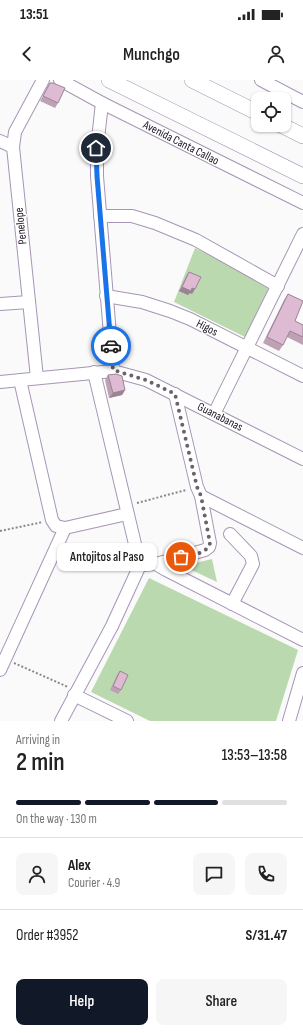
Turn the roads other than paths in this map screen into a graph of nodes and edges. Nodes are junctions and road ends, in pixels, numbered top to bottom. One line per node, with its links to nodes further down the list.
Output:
1 (43, 80): 12 (street, Penelope)
2 (60, 80): 7 (street, Avenida Canta Callao)
3 (109, 80): 13 (main road, Avenida Canta Callao)
4 (192, 80): 8 (main road)
5 (261, 80): 6 (street)
6 (303, 102)
7 (102, 103): 14 (street, Avenida Canta Callao); 15 (street)
8 (251, 110)
9 (291, 130): 10 (main road)
10 (303, 136)
11 (0, 141): 12 (street)
12 (13, 147): 19 (street, Penelope)
13 (303, 176)
14 (303, 204)
15 (100, 216): 17 (street); 18 (street)
16 (303, 234): 17 (street)
17 (278, 286): 21 (street)
18 (106, 296): 21 (street, Higos); 22 (street)
19 (29, 302): 20 (street); 25 (street, Penelope)
20 (0, 304)
21 (246, 348): 24 (street, Higos); 29 (street)
22 (113, 370): 23 (street); 28 (street, Guanabanas)
23 (94, 372): 25 (street); 32 (street)
24 (303, 376)
25 (37, 378): 26 (street)
26 (20, 380): 27 (street); 33 (street)
27 (0, 382)
28 (175, 394): 29 (street, Guanabanas); 31 (street)
29 (214, 414): 30 (street, Guanabanas)
30 (303, 459)
31 (199, 492): 35 (street); 36 (street)
32 (126, 510): 33 (street); 37 (street)
33 (65, 528): 40 (street)
34 (230, 534): 38 (street)
35 (303, 548)
36 (156, 564): 37 (street); 38 (street)
37 (140, 565): 42 (street)
38 (232, 604): 39 (street)
39 (303, 640)
40 (0, 670)
41 (303, 673): 45 (street)
42 (75, 693): 43 (street); 44 (street)
43 (61, 721)
44 (127, 721)
45 (288, 721)

